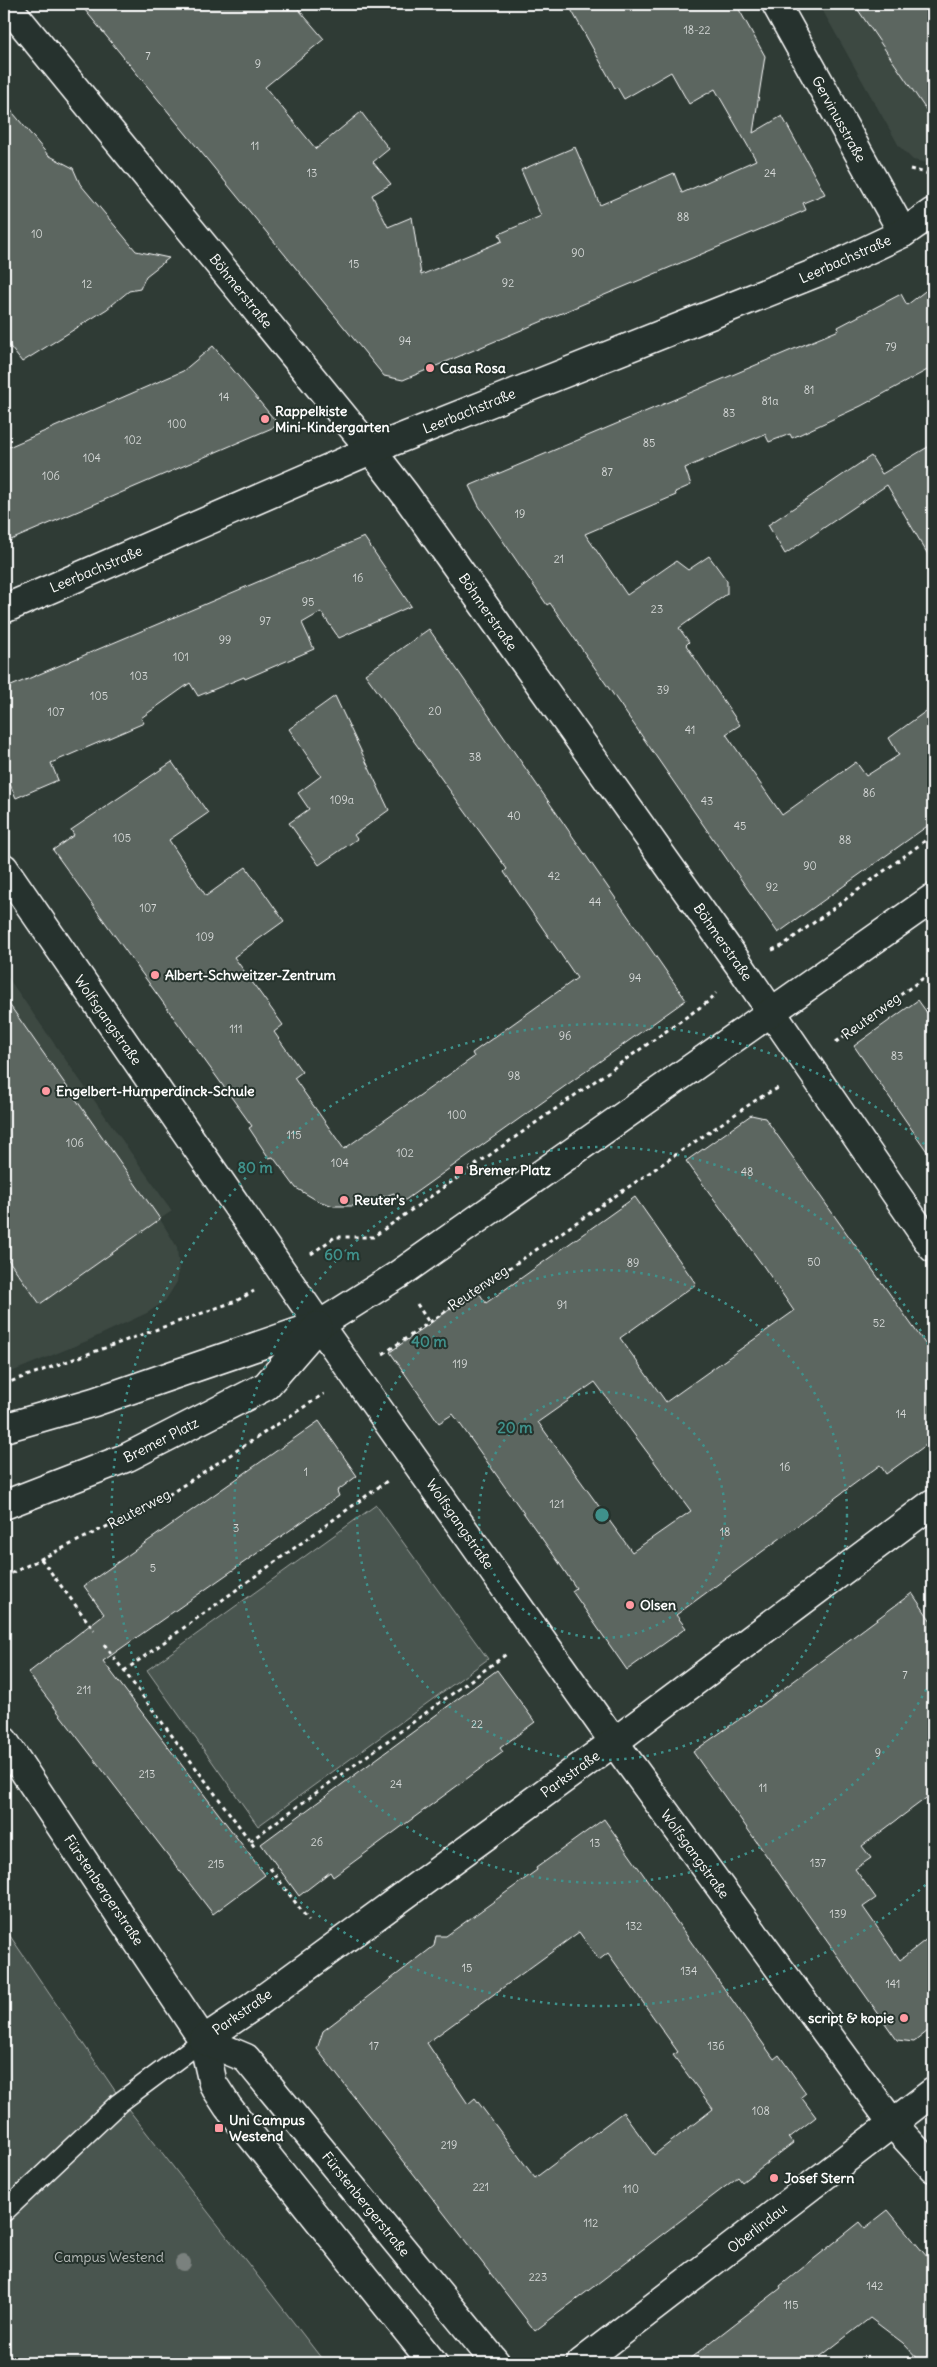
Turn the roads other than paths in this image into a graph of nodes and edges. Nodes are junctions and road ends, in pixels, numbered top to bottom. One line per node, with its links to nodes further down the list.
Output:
1 (6, 4): 5 (street, Böhmerstraße)
2 (776, 4): 4 (street, Gervinusstraße)
3 (933, 212): 4 (street, Leerbachstraße)
4 (903, 233): 5 (street, Leerbachstraße)
5 (371, 450): 6 (street, Leerbachstraße); 9 (street, Böhmerstraße)
6 (4, 608)
7 (4, 868): 11 (street, Wolfsgangstraße)
8 (933, 898): 9 (street)
9 (771, 1011): 10 (street, Böhmerstraße); 11 (street)
10 (933, 1248)
11 (318, 1325): 12 (street); 14 (street, Bremer Platz); 16 (street, Wolfsgangstraße)
12 (4, 1428)
13 (933, 1503): 16 (street, Parkstraße)
14 (4, 1505)
15 (4, 1741): 17 (street, Fürstenbergerstraße)
16 (614, 1742): 17 (street, Parkstraße); 19 (street, Wolfsgangstraße)
17 (203, 2040): 21 (lane); 22 (street, Fürstenbergerstraße); 23 (street, Fürstenbergerstraße)
18 (933, 2092): 19 (street, Oberlindau)
19 (893, 2124): 20 (street, Wolfsgangstraße); 24 (street, Oberlindau)
20 (933, 2168)
21 (4, 2212)
22 (433, 2363)
23 (496, 2363)
24 (581, 2363)

